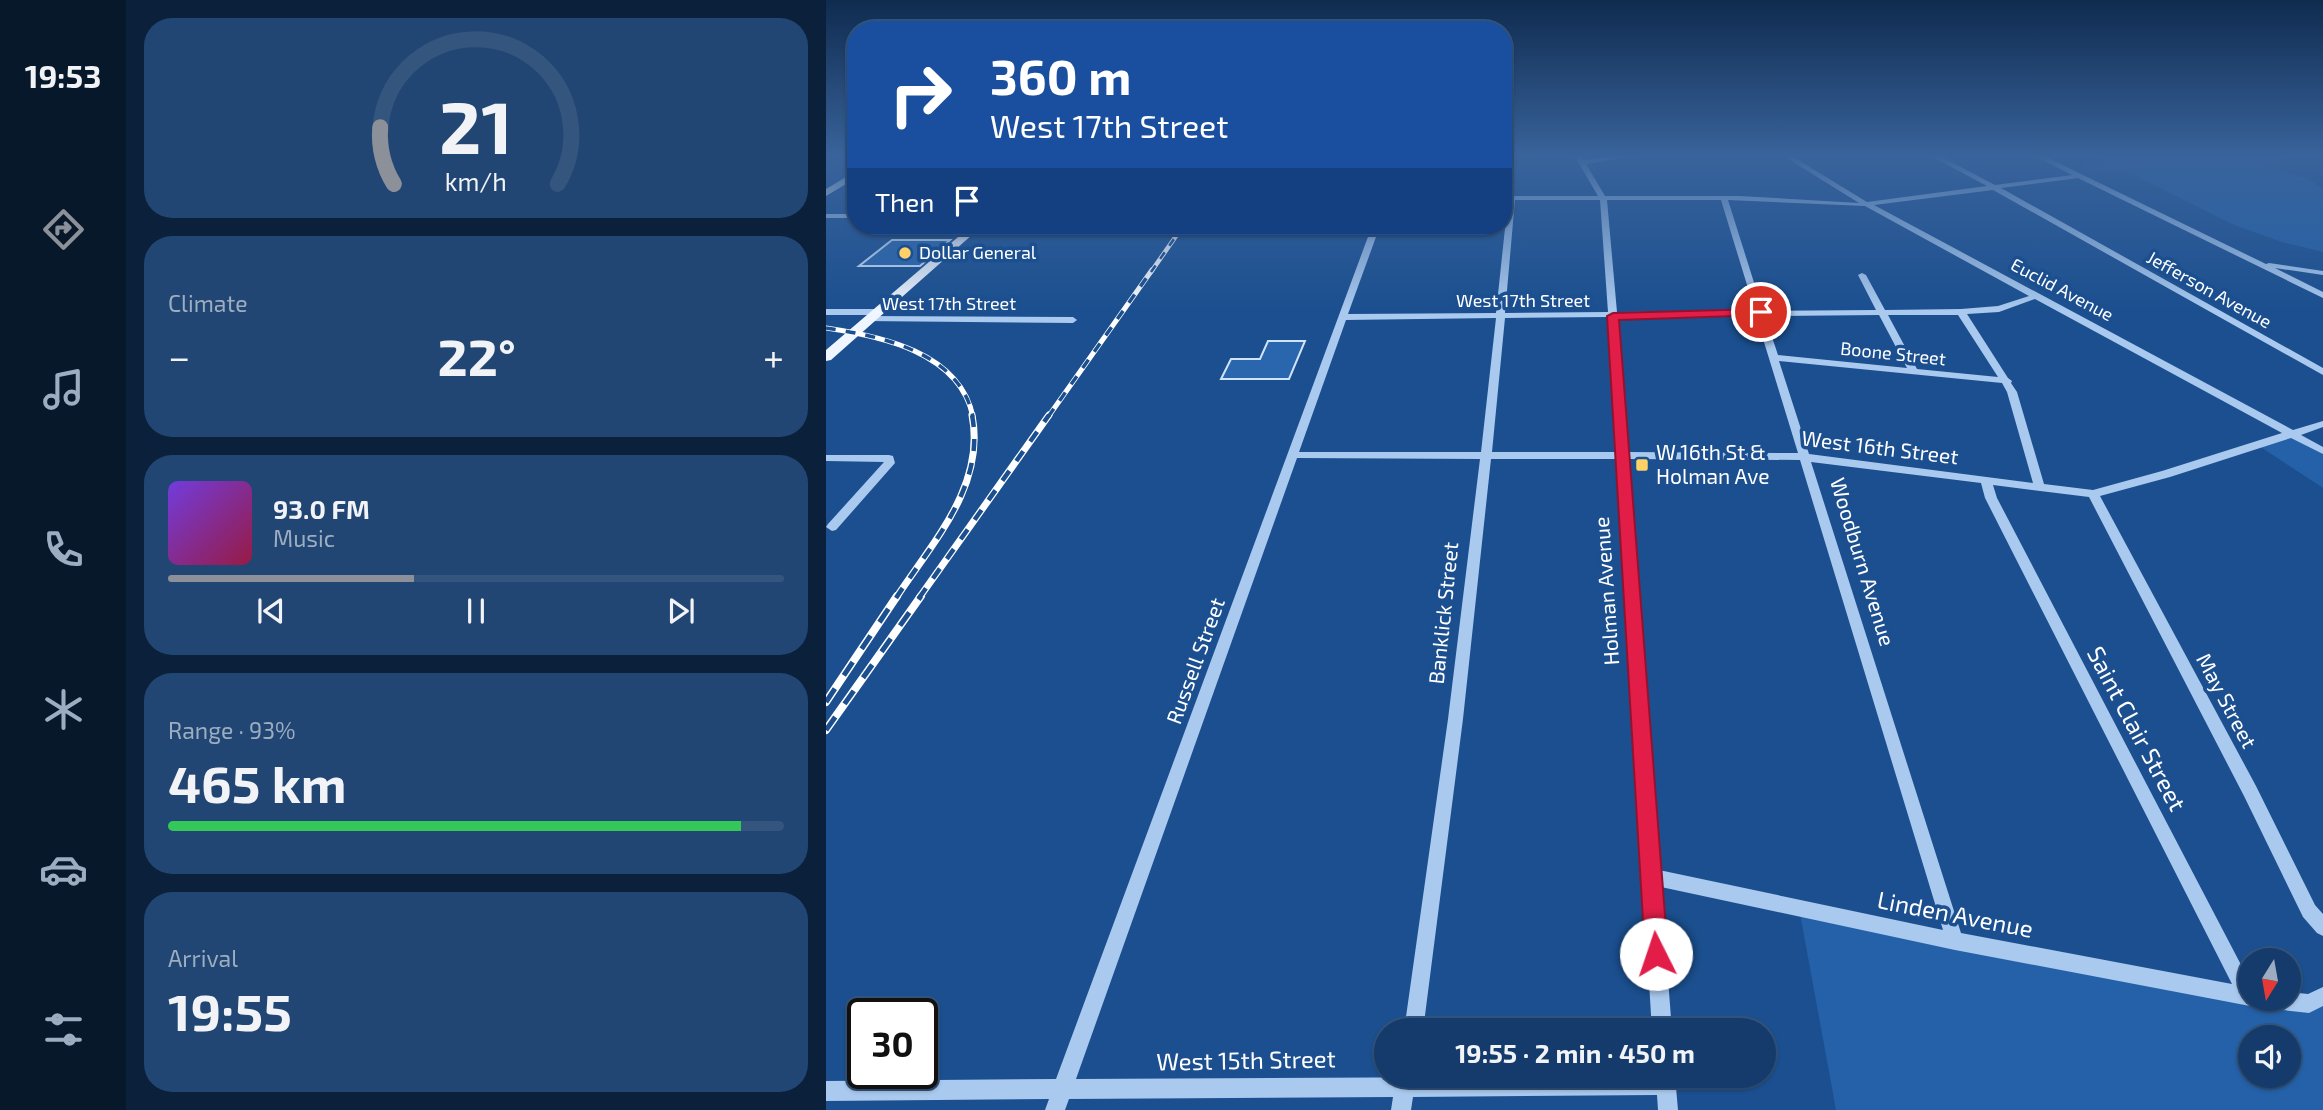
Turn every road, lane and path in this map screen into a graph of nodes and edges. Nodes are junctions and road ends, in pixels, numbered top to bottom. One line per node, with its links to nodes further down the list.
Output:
1 (1604, 207): 21 (street, Holman Avenue)
2 (1727, 207): 17 (street, Woodburn Avenue)
3 (1871, 207): 15 (street, Euclid Avenue)
4 (2027, 207): 28 (street, Jefferson Avenue)
5 (2143, 207): 11 (street)
6 (826, 216): 7 (street)
7 (847, 216)
8 (966, 235): 20 (main road)
9 (1373, 235): 22 (street, Russell Street)
10 (1506, 235): 23 (street, Banklick Street)
11 (2262, 265): 12 (street); 14 (street)
12 (2323, 273)
13 (1863, 275): 18 (street)
14 (2323, 295)
15 (2036, 296): 19 (street, West 17th Street); 31 (street, Euclid Avenue)
16 (826, 312): 20 (street, West 17th Street)
17 (1761, 312): 18 (street, West 17th Street); 21 (street, West 17th Street); 26 (street, Woodburn Avenue)
18 (1884, 312): 19 (street, West 17th Street); 27 (street)
19 (1961, 312): 29 (street)
20 (872, 315): 24 (street, West 17th Street); 25 (main road)
21 (1613, 316): 23 (street, West 17th Street); 35 (street, Holman Avenue)
22 (1343, 317): 23 (street, West 17th Street); 33 (street, Russell Street)
23 (1501, 317): 34 (street, Banklick Street)
24 (1073, 320)
25 (826, 357)
26 (1776, 358): 27 (street, Boone Street); 37 (street, Woodburn Avenue)
27 (1913, 371): 29 (street, Boone Street)
28 (2323, 372)
29 (2007, 381): 39 (street)
30 (2323, 424): 31 (street, West 16th Street)
31 (2290, 433): 32 (street, Euclid Avenue); 40 (street, West 16th Street)
32 (2323, 451)
33 (1294, 455): 34 (street, West 16th Street); 54 (street, Russell Street)
34 (1485, 456): 35 (street, West 16th Street); 49 (street, Banklick Street)
35 (1623, 456): 37 (street, West 16th Street); 42 (street, Holman Avenue)
36 (826, 458): 41 (street)
37 (1807, 458): 38 (street, West 16th Street); 44 (street, Woodburn Avenue)
38 (1986, 481): 39 (street, West 16th Street); 45 (street, Saint Clair Street)
39 (2040, 488): 40 (street, West 16th Street)
40 (2093, 494): 43 (street, May Street)
41 (832, 527)
42 (1651, 877): 44 (street, Linden Avenue); 50 (street, Holman Avenue)
43 (2323, 927)
44 (1955, 941): 46 (street, Linden Avenue)
45 (2238, 968)
46 (2238, 995)
47 (2323, 996): 48 (street, Linden Avenue)
48 (2301, 1003)
49 (1415, 1018)
50 (1661, 1018)
51 (1374, 1082): 54 (street, West 15th Street)
52 (1404, 1088): 57 (street)
53 (1667, 1088): 58 (street)
54 (1062, 1090): 55 (street, West 15th Street); 56 (street, Russell Street)
55 (826, 1091)
56 (1055, 1110)
57 (1401, 1110)
58 (1668, 1110)

